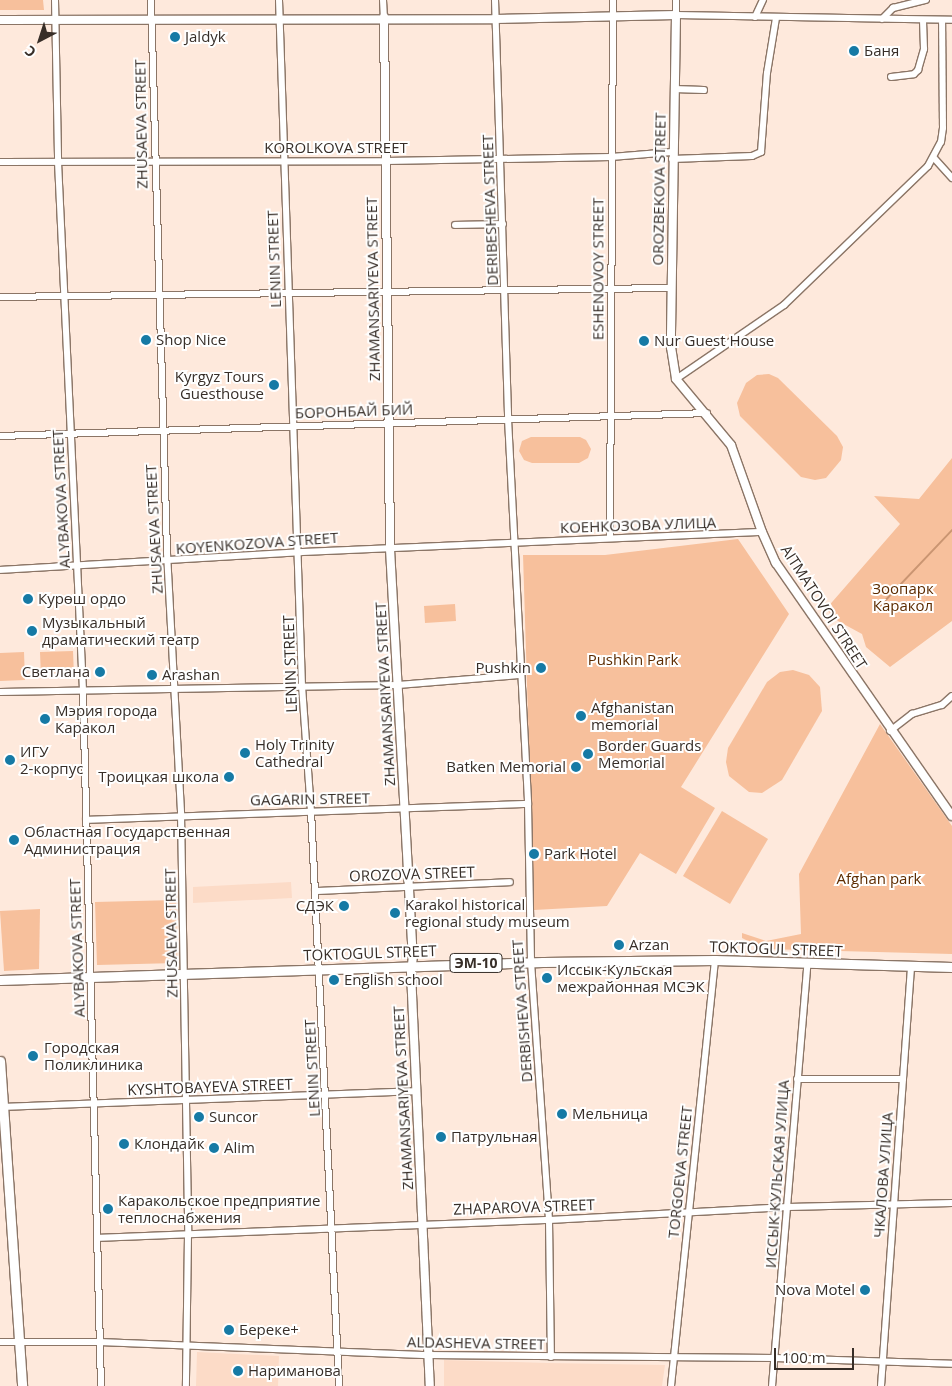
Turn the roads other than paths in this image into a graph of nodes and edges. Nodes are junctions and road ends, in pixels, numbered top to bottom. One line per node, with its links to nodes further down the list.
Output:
1 (55, 0): 18 (street, ALYBAKOVA STREET)
2 (151, 0): 19 (street, ZHUSAEVA STREET)
3 (280, 0): 14 (street, LENIN STREET)
4 (383, 0): 12 (street, ZHAMANSARIYEVA STREET)
5 (494, 0): 16 (street, DERIBESHEVA STREET)
6 (613, 0): 11 (street, ESHENOVOY STREET)
7 (676, 0): 10 (street, OROZBEKOVA STREET)
8 (763, 0): 13 (street)
9 (926, 0): 20 (street)
10 (676, 14): 11 (main road); 13 (street); 27 (main road, OROZBEKOVA STREET)
11 (613, 15): 16 (main road); 30 (street, ESHENOVOY STREET)
12 (384, 17): 14 (main road); 16 (main road); 34 (main road, ZHAMANSARIYEVA STREET)
13 (754, 17): 15 (street)
14 (280, 18): 19 (main road); 33 (street, LENIN STREET)
15 (776, 18): 20 (street); 29 (street, KOROLKOVA STREET)
16 (495, 19): 31 (street, DERIBESHEVA STREET)
17 (0, 20): 18 (main road)
18 (56, 20): 19 (main road); 36 (street, ALYBAKOVA STREET)
19 (151, 20): 37 (street, ZHUSAEVA STREET)
20 (882, 20): 21 (street)
21 (924, 20): 22 (street); 24 (street)
22 (942, 20): 23 (street); 25 (street)
23 (952, 20)
24 (891, 77)
25 (945, 83): 26 (street); 32 (street)
26 (951, 87)
27 (674, 88): 28 (street); 29 (main road, OROZBEKOVA STREET)
28 (704, 90)
29 (672, 156): 30 (street, KOROLKOVA STREET); 41 (main road, OROZBEKOVA STREET)
30 (611, 157): 31 (street, KOROLKOVA STREET); 42 (street, ESHENOVOY STREET)
31 (501, 158): 34 (street, KOROLKOVA STREET); 39 (street, DERIBESHEVA STREET)
32 (934, 158): 38 (street); 49 (street)
33 (283, 161): 34 (street, KOROLKOVA STREET); 37 (street, KOROLKOVA STREET); 45 (street, LENIN STREET)
34 (386, 161): 44 (main road, ZHAMANSARIYEVA STREET)
35 (0, 162): 36 (street, KOROLKOVA STREET)
36 (58, 162): 37 (street, KOROLKOVA STREET); 47 (street, ALYBAKOVA STREET)
37 (154, 163): 46 (street, ZHUSAEVA STREET)
38 (952, 178)
39 (503, 224): 40 (street); 43 (street, DERIBESHEVA STREET)
40 (455, 225)
41 (672, 288): 42 (street); 49 (main road, OROZBEKOVA STREET)
42 (611, 289): 43 (street); 51 (street, ESHENOVOY STREET)
43 (506, 290): 44 (street); 52 (street, DERIBESHEVA STREET)
44 (387, 292): 45 (street); 53 (main road, ZHAMANSARIYEVA STREET)
45 (288, 293): 46 (street); 54 (street, LENIN STREET)
46 (159, 295): 47 (street); 55 (street, ZHUSAEVA STREET)
47 (63, 296): 48 (street); 56 (street, ALYBAKOVA STREET)
48 (0, 297)
49 (676, 379): 50 (main road, AITMATOVOI STREET)
50 (708, 413): 51 (street, БОРОНБАЙ БИЙ); 58 (main road, AITMATOVOI STREET)
51 (610, 416): 52 (street, БОРОНБАЙ БИЙ); 59 (street, ESHENOVOY STREET)
52 (508, 419): 53 (street, БОРОНБАЙ БИЙ); 60 (street, DERIBESHEVA STREET)
53 (388, 423): 54 (street, БОРОНБАЙ БИЙ); 61 (main road, ZHAMANSARIYEVA STREET)
54 (294, 426): 55 (street, БОРОНБАЙ БИЙ); 62 (street, LENIN STREET)
55 (162, 431): 56 (street, БОРОНБАЙ БИЙ); 63 (street, ZHUSAEVA STREET)
56 (70, 434): 57 (street, БОРОНБАЙ БИЙ); 64 (street, ALYBAKOVA STREET)
57 (0, 436)
58 (762, 532): 59 (street, КОЕНКОЗОВА УЛИЦА); 73 (main road, AITMATOVOI STREET)
59 (610, 537): 60 (street, КОЕНКОЗОВА УЛИЦА)
60 (516, 543): 61 (street, KOYENKOZOVA STREET); 66 (street, DERBISHEVA STREET)
61 (390, 549): 62 (street, KOYENKOZOVA STREET); 67 (main road, ZHAMANSARIYEVA STREET)
62 (300, 552): 63 (street, KOYENKOZOVA STREET); 68 (street, LENIN STREET)
63 (167, 561): 64 (street, KOYENKOZOVA STREET); 69 (street, ZHUSAEVA STREET)
64 (76, 564): 65 (street, KOYENKOZOVA STREET); 70 (street, ALYBAKOVA STREET)
65 (0, 570)
66 (519, 675): 67 (street); 74 (street, DERBISHEVA STREET)
67 (398, 685): 68 (street); 75 (main road, ZHAMANSARIYEVA STREET)
68 (302, 686): 69 (street); 76 (street, LENIN STREET)
69 (176, 688): 70 (street); 77 (street, ZHUSAEVA STREET)
70 (83, 690): 71 (street); 79 (street, ALYBAKOVA STREET)
71 (0, 692)
72 (952, 696): 73 (street)
73 (890, 731): 78 (main road, AITMATOVOI STREET)
74 (528, 804): 75 (street, GAGARIN STREET); 84 (street, DERBISHEVA STREET)
75 (406, 810): 76 (street, GAGARIN STREET); 81 (main road, ZHAMANSARIYEVA STREET)
76 (312, 812): 77 (street, GAGARIN STREET); 82 (street, LENIN STREET)
77 (181, 815): 79 (street, GAGARIN STREET); 90 (street, ZHUSAEVA STREET)
78 (952, 816)
79 (89, 820): 91 (street, ALYBAKOVA STREET)
80 (510, 882): 81 (street, OROZOVA STREET)
81 (409, 886): 82 (street, OROZOVA STREET); 85 (main road, ZHAMANSARIYEVA STREET)
82 (315, 891): 89 (street, LENIN STREET)
83 (716, 960): 84 (highway, TOKTOGUL STREET / ЭМ-10); 86 (highway, TOKTOGUL STREET / ЭМ-10); 104 (street, TORGOEVA STREET)
84 (531, 962): 85 (highway, TOKTOGUL STREET / ЭМ-10); 105 (street, DERBISHEVA STREET)
85 (412, 965): 89 (highway, TOKTOGUL STREET / ЭМ-10); 96 (main road, ZHAMANSARIYEVA STREET)
86 (807, 965): 87 (highway, TOKTOGUL STREET / ЭМ-10); 94 (street, ИССЫК-КУЛЬСКАЯ УЛИЦА)
87 (911, 966): 88 (highway, TOKTOGUL STREET / ЭМ-10); 95 (street, ЧКАЛОВА УЛИЦА)
88 (952, 967)
89 (318, 969): 90 (highway, TOKTOGUL STREET / ЭМ-10); 97 (street, LENIN STREET)
90 (184, 973): 91 (highway, TOKTOGUL STREET / ЭМ-10); 98 (street, ZHUSAEVA STREET)
91 (91, 977): 92 (highway, TOKTOGUL STREET / ЭМ-10); 99 (street, ALYBAKOVA STREET)
92 (0, 980)
93 (0, 1061): 100 (highway)
94 (797, 1079): 95 (street); 103 (street, ИССЫК-КУЛЬСКАЯ УЛИЦА)
95 (903, 1080): 102 (street, ЧКАЛОВА УЛИЦА)
96 (417, 1091): 97 (street, KYSHTOBAYEVA STREET); 106 (main road, ZHAMANSARIYEVA STREET)
97 (326, 1096): 98 (street, KYSHTOBAYEVA STREET); 107 (street, LENIN STREET)
98 (185, 1101): 99 (street, KYSHTOBAYEVA STREET); 108 (street, ZHUSAEVA STREET)
99 (95, 1102): 100 (street, KYSHTOBAYEVA STREET); 109 (street, ALYBAKOVA STREET)
100 (4, 1107): 110 (highway)
101 (952, 1203): 102 (street, ZHAPAROVA STREET)
102 (893, 1206): 103 (street, ZHAPAROVA STREET); 119 (street, ЧКАЛОВА УЛИЦА)
103 (788, 1207): 104 (street, ZHAPAROVA STREET); 118 (street, ИССЫК-КУЛЬСКАЯ УЛИЦА)
104 (689, 1213): 105 (street, ZHAPAROVA STREET); 117 (street, TORGOEVA STREET)
105 (550, 1220): 106 (street, ZHAPAROVA STREET); 116 (street, DERBISHEVA STREET)
106 (423, 1223): 107 (street, ZHAPAROVA STREET); 115 (main road, ZHAMANSARIYEVA STREET)
107 (333, 1226): 108 (street, ZHAPAROVA STREET); 114 (street, LENIN STREET)
108 (188, 1235): 109 (street, ZHAPAROVA STREET); 113 (street, ZHUSAEVA STREET)
109 (98, 1238): 112 (street, ALYBAKOVA STREET)
110 (20, 1341): 111 (street, ALDASHEVA STREET); 112 (street, ALDASHEVA STREET); 121 (highway)
111 (0, 1342)
112 (99, 1342): 113 (street, ALDASHEVA STREET); 122 (street, ALYBAKOVA STREET)
113 (187, 1345): 114 (street, ALDASHEVA STREET); 123 (street, ZHUSAEVA STREET)
114 (338, 1351): 115 (street, ALDASHEVA STREET); 124 (street, LENIN STREET)
115 (429, 1355): 116 (street, ALDASHEVA STREET); 125 (main road, ZHAMANSARIYEVA STREET)
116 (551, 1357): 117 (street, ALDASHEVA STREET)
117 (673, 1357): 118 (street, ALDASHEVA STREET); 126 (street, TORGOEVA STREET)
118 (774, 1358): 119 (street, ALDASHEVA STREET); 127 (street, ИССЫК-КУЛЬСКАЯ УЛИЦА)
119 (882, 1363): 120 (street, ALDASHEVA STREET); 128 (street, ЧКАЛОВА УЛИЦА)
120 (952, 1364)
121 (22, 1386)
122 (101, 1386)
123 (186, 1386)
124 (339, 1386)
125 (430, 1386)
126 (671, 1386)
127 (772, 1386)
128 (881, 1386)

